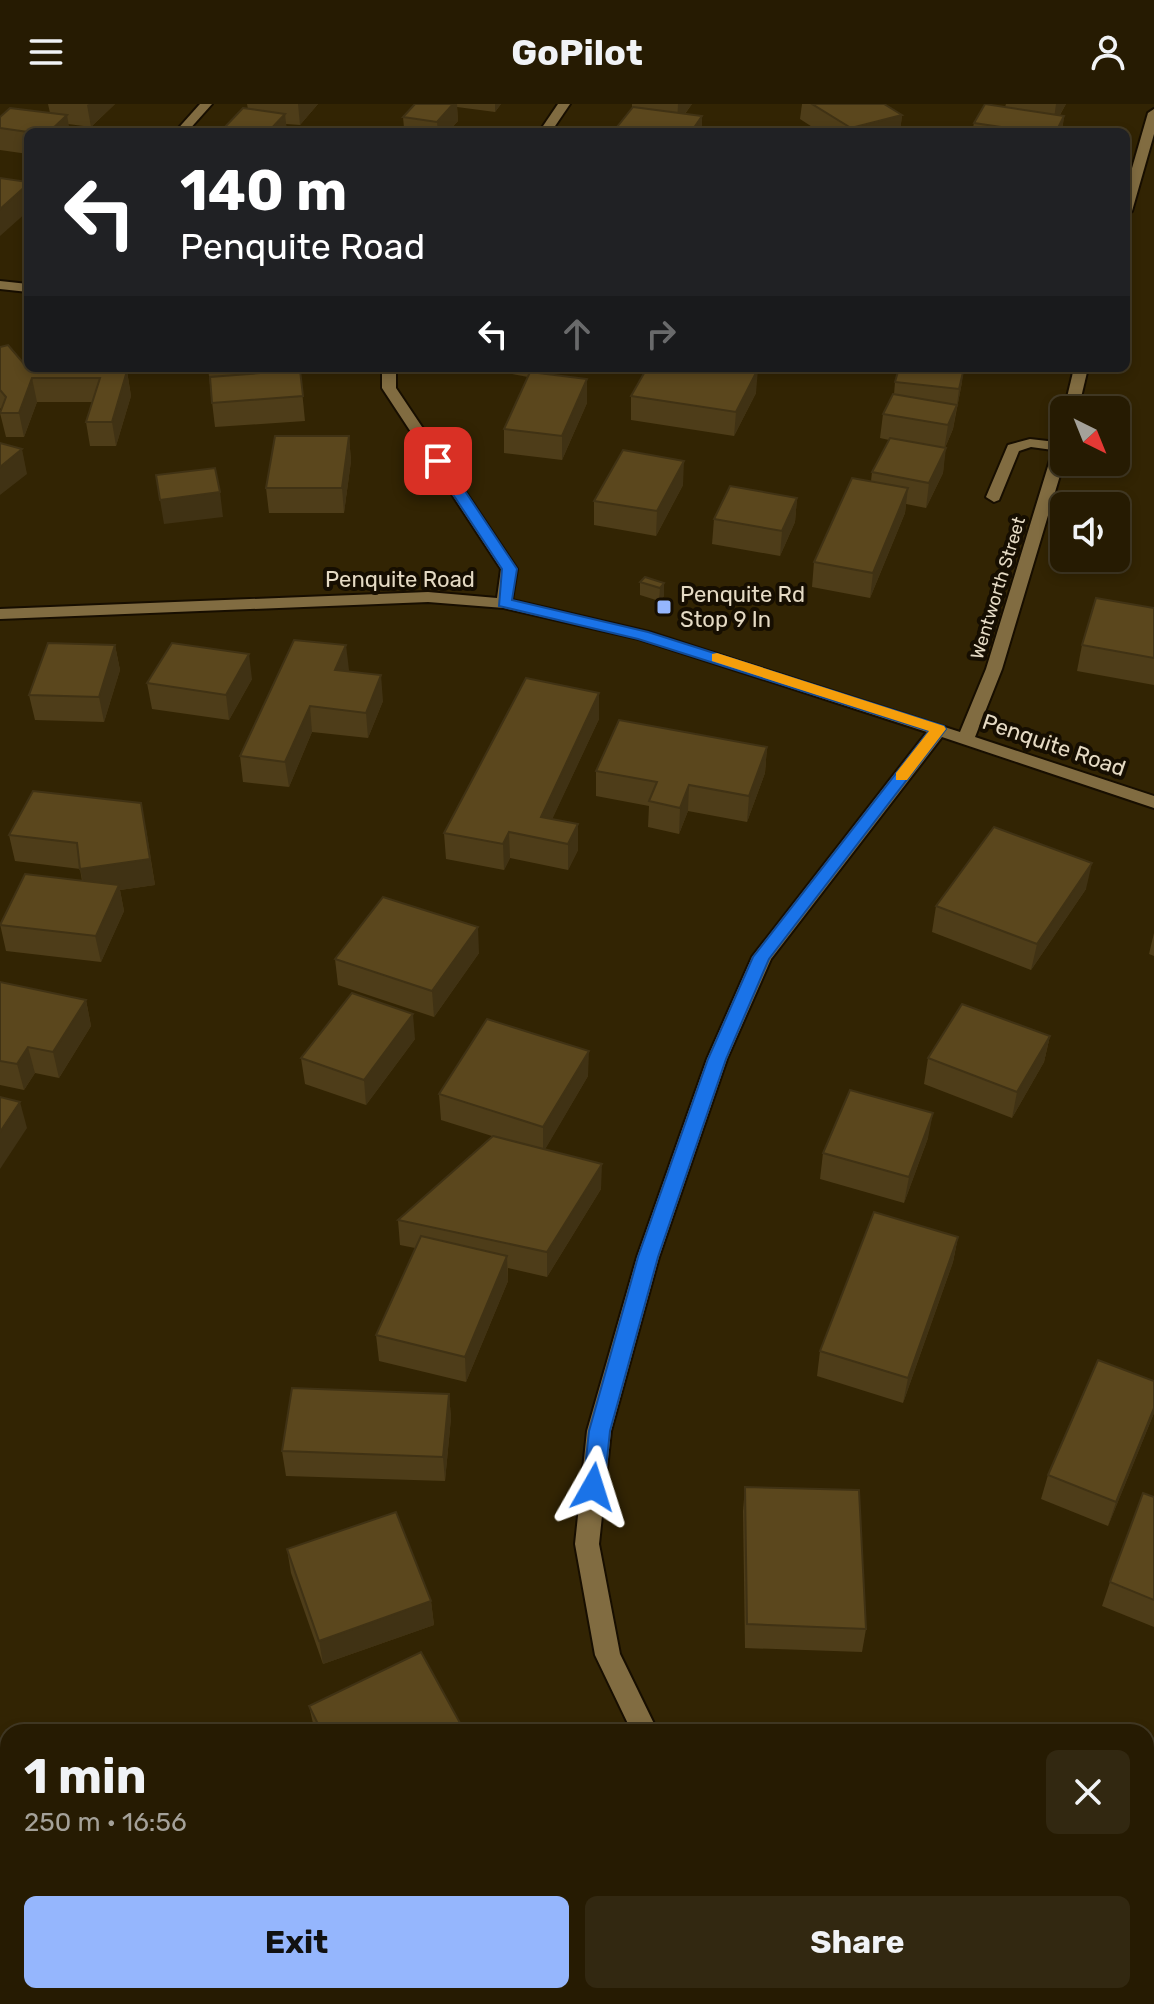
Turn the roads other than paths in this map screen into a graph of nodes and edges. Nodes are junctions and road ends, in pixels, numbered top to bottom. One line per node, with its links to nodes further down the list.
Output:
1 (206, 104): 4 (street)
2 (564, 104): 5 (street)
3 (1154, 113): 6 (street)
4 (185, 128)
5 (548, 128)
6 (1151, 130): 7 (street)
7 (1130, 198)
8 (0, 285): 9 (street)
9 (24, 288)
10 (389, 372): 16 (street)
11 (1080, 372): 12 (street)
12 (1074, 396)
13 (1050, 442): 15 (street, Wentworth Street)
14 (1053, 476): 19 (street, Wentworth Street)
15 (994, 497)
16 (504, 603): 17 (street, Penquite Road); 18 (street, Penquite Road)
17 (1, 618)
18 (939, 729): 19 (street, Penquite Road); 21 (street)
19 (966, 738): 20 (street, Penquite Road)
20 (1154, 802)
21 (641, 1724)

